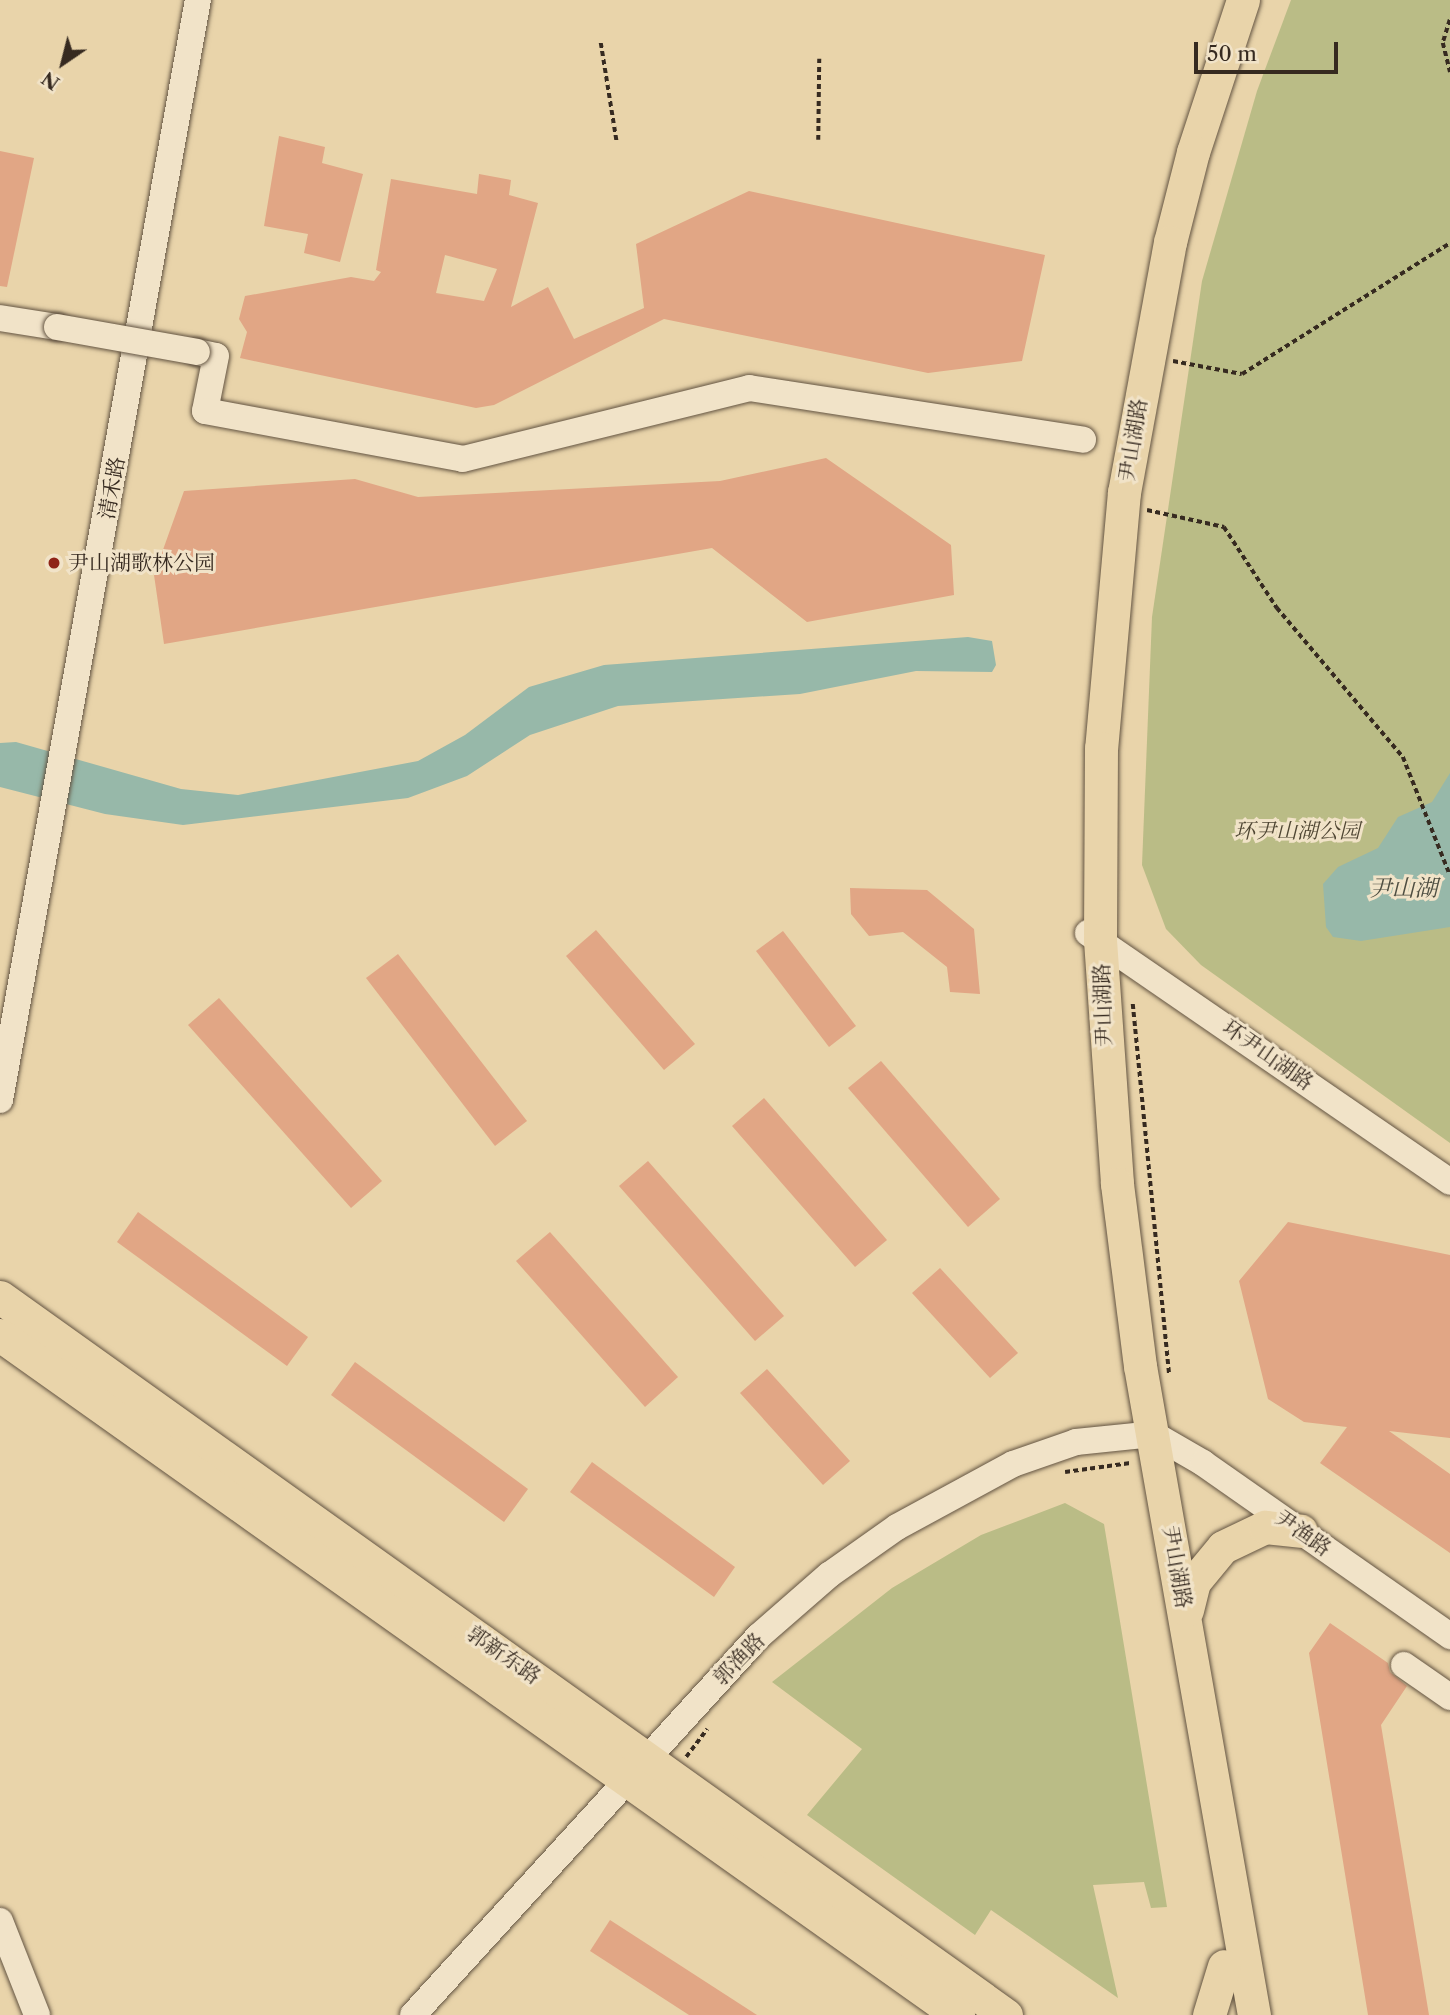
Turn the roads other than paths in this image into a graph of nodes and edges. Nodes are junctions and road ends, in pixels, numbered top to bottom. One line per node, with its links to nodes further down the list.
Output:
1 (1223, 0): 4 (main road, 尹山湖路)
2 (1243, 0): 4 (main road, 尹山湖路)
3 (198, 2): 9 (street, 清禾路)
4 (1204, 86): 5 (main road, 尹山湖路)
5 (1183, 153): 8 (main road, 尹山湖路); 8 (main road, 尹山湖路)
6 (0, 318): 7 (street, bridge)
7 (1083, 440)
8 (1092, 935): 10 (street, 环尹山湖路); 13 (main road, 尹山湖路)
9 (0, 1100)
10 (1450, 1182)
11 (0, 1297): 19 (main road, 郭新东路)
12 (0, 1335): 19 (main road, 郭新东路)
13 (1143, 1443): 14 (street, 尹渔路); 15 (main road, 尹山湖路); 19 (street, 郭渔路); 21 (main road, 尹山湖路)
14 (1301, 1531): 15 (main road); 16 (street, 尹渔路)
15 (1185, 1616): 28 (main road, 尹山湖路)
16 (1450, 1636)
17 (1404, 1665): 18 (street)
18 (1447, 1688)
19 (651, 1771): 23 (street, 郭渔路); 24 (main road, 郭新东路); 25 (main road, 郭新东路)
20 (0, 1922): 22 (street)
21 (1224, 1966): 26 (main road); 27 (main road, 尹山湖路)
22 (37, 2015)
23 (413, 2015)
24 (958, 2015)
25 (1006, 2015)
26 (1209, 2015)
27 (1232, 2015)
28 (1254, 2015)

